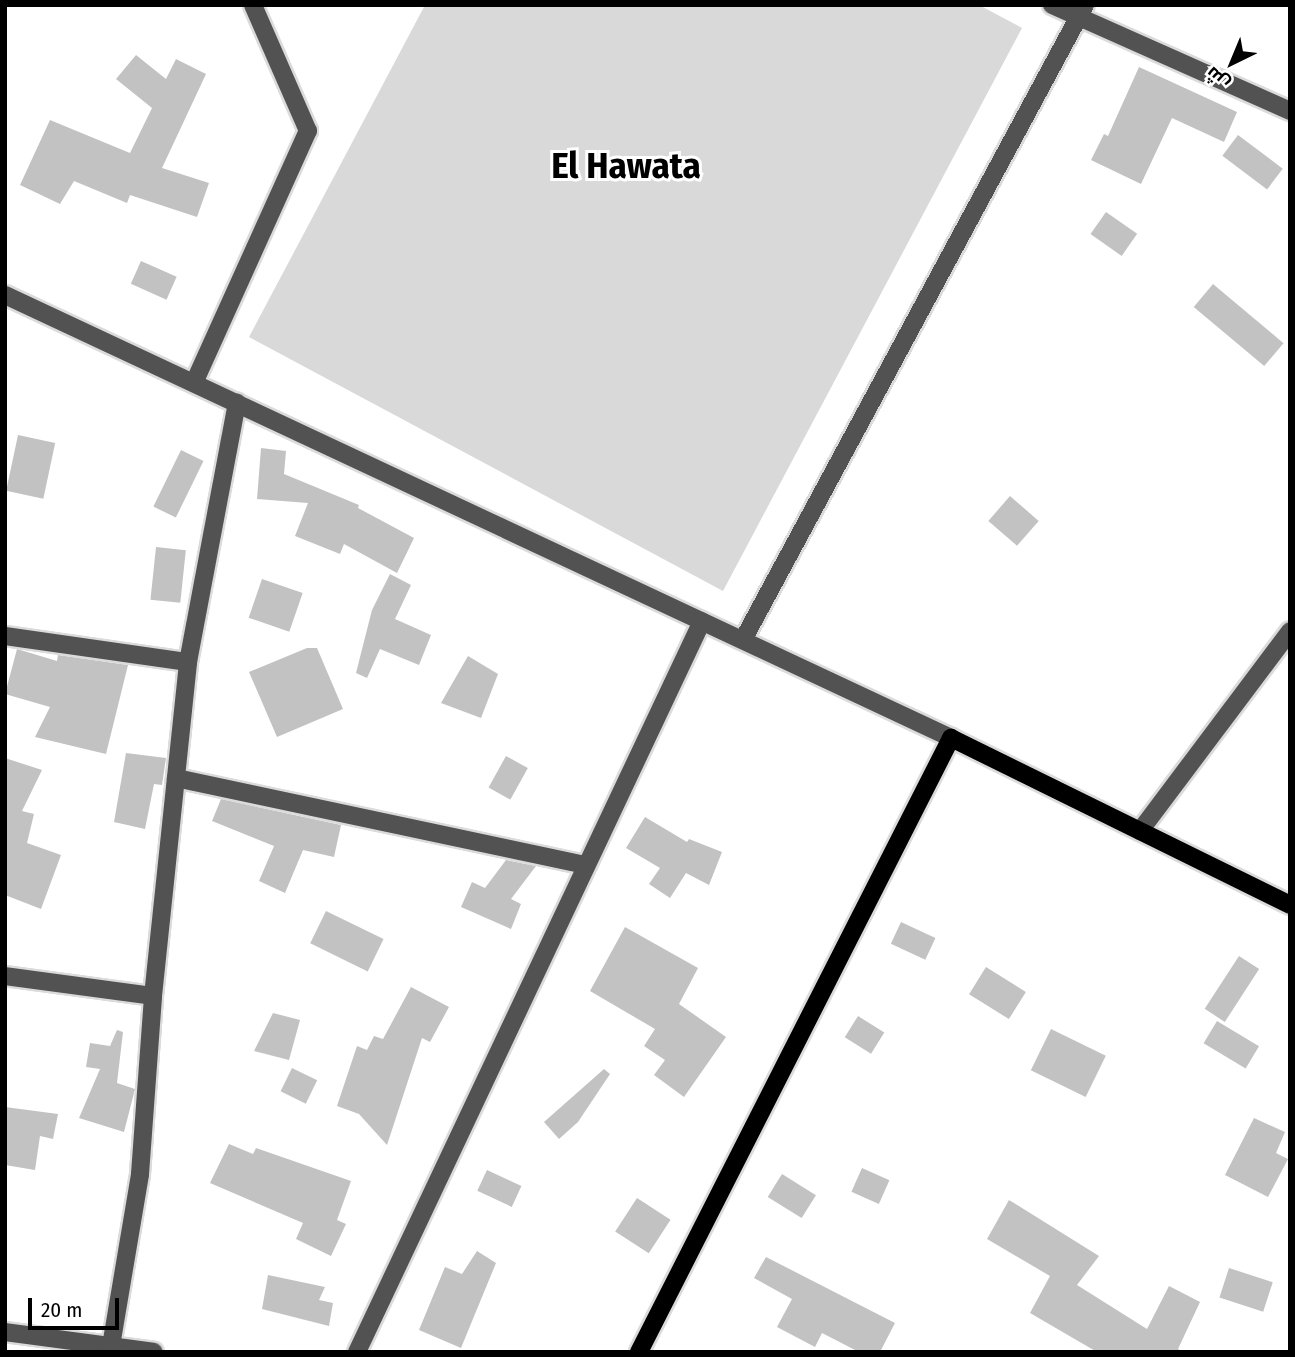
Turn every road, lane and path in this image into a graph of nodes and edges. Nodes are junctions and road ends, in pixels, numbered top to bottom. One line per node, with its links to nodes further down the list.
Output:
1 (253, 5): 6 (street)
2 (1052, 5): 3 (street)
3 (1081, 11): 4 (street); 11 (street)
4 (1290, 111)
5 (5, 295): 6 (street)
6 (194, 383): 7 (street)
7 (237, 403): 8 (street); 12 (street)
8 (702, 621): 11 (street); 16 (street)
9 (1290, 631): 15 (street)
10 (5, 636): 12 (street)
11 (743, 640): 13 (street)
12 (188, 662): 14 (street)
13 (951, 738): 15 (main road); 24 (main road)
14 (176, 778): 16 (street); 19 (street)
15 (1140, 831): 17 (main road)
16 (586, 865): 23 (street)
17 (1290, 905)
18 (5, 976): 19 (street)
19 (153, 996): 21 (street)
20 (5, 1332): 21 (street)
21 (111, 1346): 22 (street)
22 (154, 1352)
23 (357, 1352)
24 (639, 1352)

